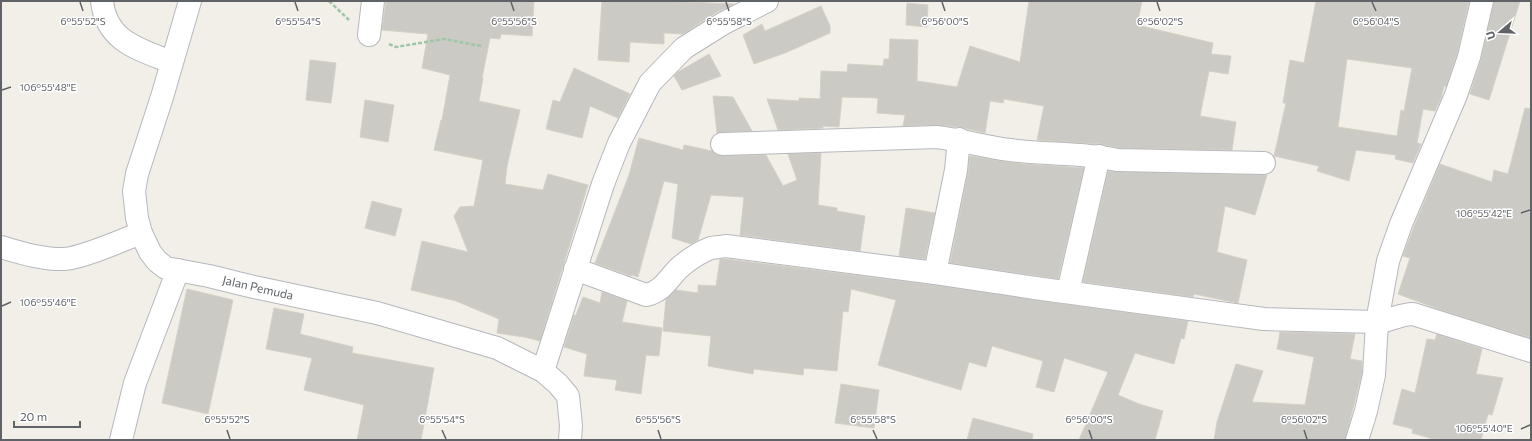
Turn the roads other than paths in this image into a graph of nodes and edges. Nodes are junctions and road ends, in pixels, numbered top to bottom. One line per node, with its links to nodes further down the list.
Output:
1 (102, 1): 7 (street)
2 (190, 1): 7 (street, Jalan Pemuda)
3 (374, 1): 6 (street)
4 (767, 1): 14 (street)
5 (1482, 1): 18 (street)
6 (368, 36)
7 (171, 62): 12 (street, Jalan Pemuda)
8 (959, 139): 9 (street); 10 (street); 16 (street)
9 (722, 144)
10 (1099, 156): 11 (street); 17 (street)
11 (1264, 163)
12 (141, 233): 13 (street); 15 (street, Jalan Pemuda)
13 (1, 248)
14 (575, 269): 16 (street); 20 (street)
15 (178, 270): 20 (street, Jalan Pemuda); 21 (street)
16 (935, 273): 17 (street)
17 (1068, 292): 18 (street)
18 (1377, 322): 19 (street); 23 (street)
19 (1531, 351)
20 (542, 371): 22 (street, Jalan Pemuda)
21 (121, 440)
22 (570, 440)
23 (1357, 440)

